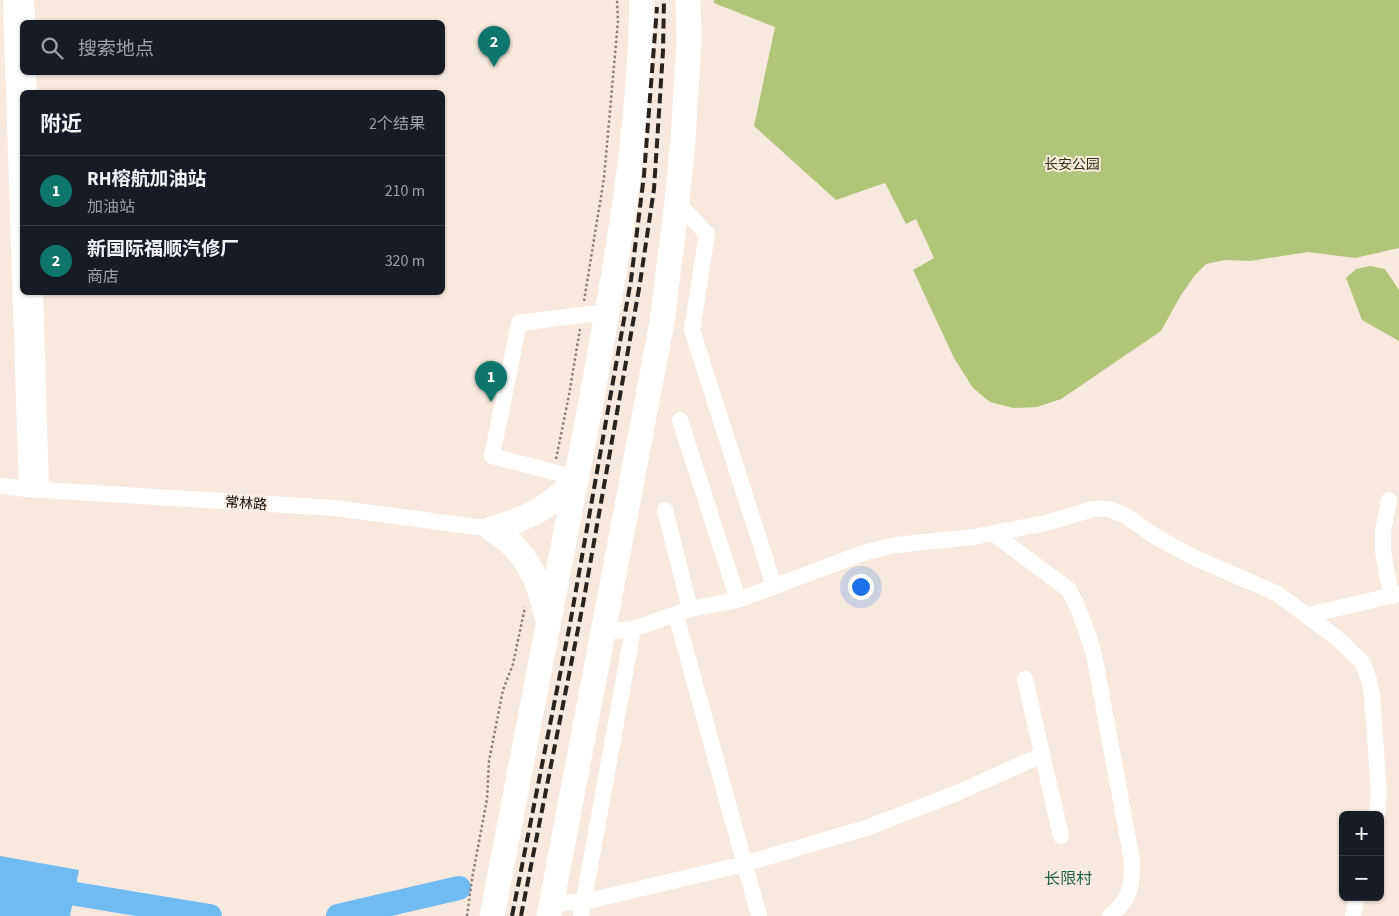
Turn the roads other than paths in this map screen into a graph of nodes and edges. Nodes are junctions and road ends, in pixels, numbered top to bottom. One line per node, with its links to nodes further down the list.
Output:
1 (11, 0): 8 (street)
2 (26, 0): 5 (street)
3 (642, 0): 12 (highway)
4 (688, 0): 9 (highway)
5 (27, 20)
6 (28, 75): 7 (street)
7 (29, 90)
8 (20, 192)
9 (677, 202): 21 (street); 28 (highway)
10 (25, 295): 16 (street)
11 (35, 295): 16 (street)
12 (607, 312): 14 (highway); 14 (street)
13 (680, 420): 23 (street)
14 (577, 478): 19 (highway); 26 (highway)
15 (0, 486): 16 (street, 常林路)
16 (34, 490): 19 (street, 常林路)
17 (1389, 500): 22 (street)
18 (665, 510): 24 (street)
19 (492, 529): 26 (highway)
20 (993, 533): 21 (street); 25 (street); 39 (street)
21 (774, 586): 23 (street)
22 (1395, 595): 25 (street)
23 (738, 600): 24 (street)
24 (683, 612): 27 (street); 33 (street)
25 (1308, 615): 31 (street)
26 (548, 625): 37 (highway)
27 (632, 629): 28 (street); 36 (street)
28 (604, 632): 35 (highway)
29 (1025, 679): 30 (street)
30 (1042, 755): 32 (street); 33 (street)
31 (1377, 811)
32 (1061, 836)
33 (744, 864): 36 (street); 38 (street)
34 (1356, 901): 40 (street)
35 (550, 909): 36 (street)
36 (582, 909)
37 (492, 916)
38 (759, 916)
39 (1110, 916)
40 (1353, 916)

